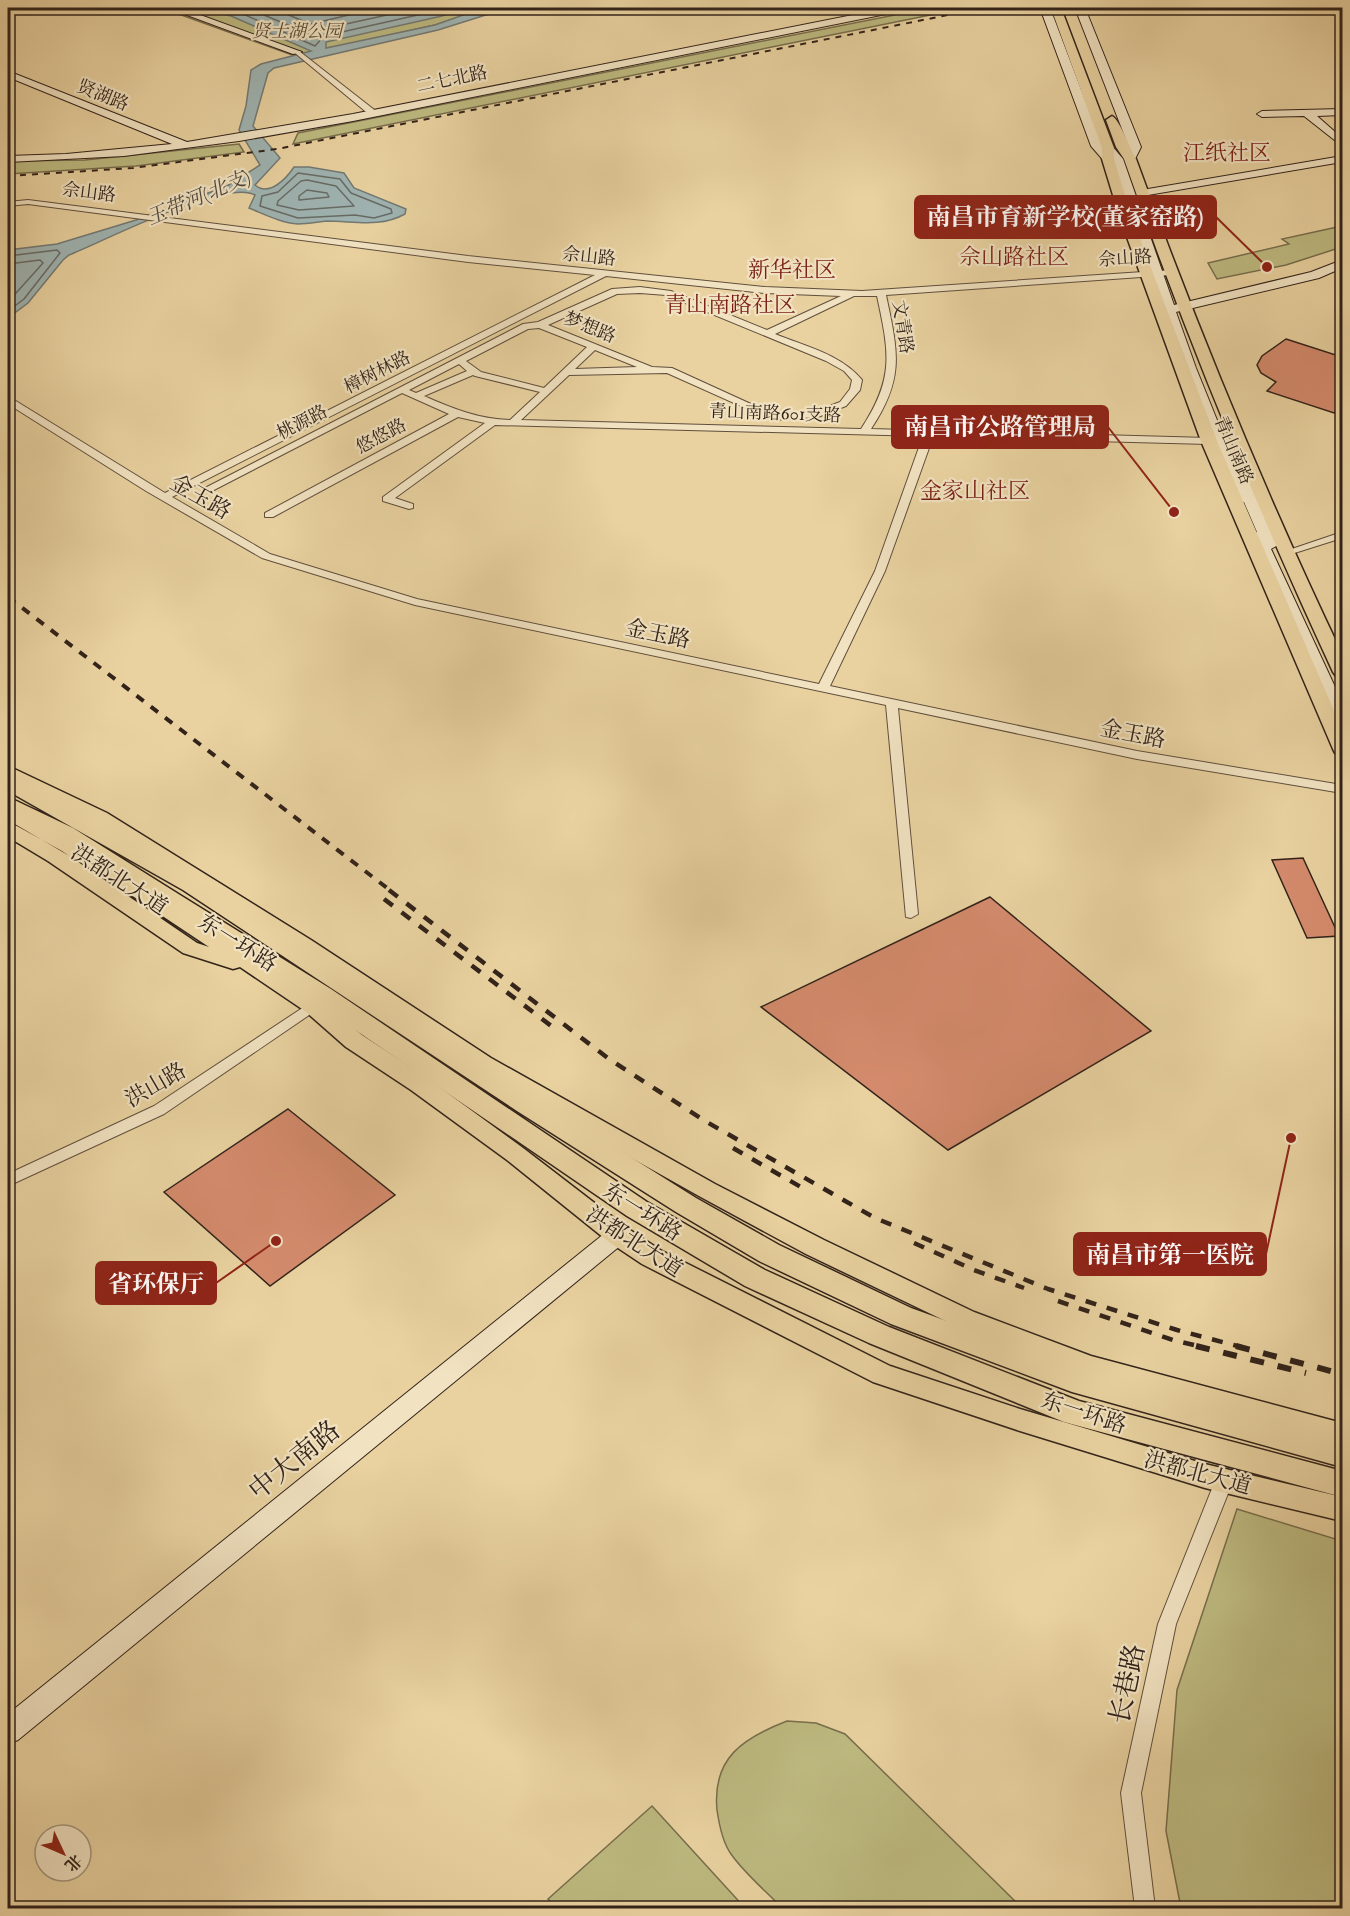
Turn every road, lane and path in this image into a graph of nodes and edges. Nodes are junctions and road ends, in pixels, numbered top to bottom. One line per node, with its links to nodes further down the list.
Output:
1 (173, 8): 7 (main road)
2 (901, 8): 11 (main road, 二七北路)
3 (1045, 8): 15 (main road, 青山南路)
4 (1056, 8): 15 (main road)
5 (1070, 8): 15 (main road)
6 (1080, 8): 15 (main road, 青山南路)
7 (297, 52): 11 (street)
8 (8, 75): 14 (main road, 贤湖路)
9 (1342, 112): 10 (main road)
10 (1307, 113): 12 (main road); 13 (main road)
11 (374, 114): 14 (main road, 二七北路)
12 (1262, 114)
13 (1342, 143)
14 (184, 146): 16 (main road, 二七北路)
15 (1117, 153): 18 (main road, 青山南路); 21 (main road, 青山南路)
16 (8, 159)
17 (1342, 159): 18 (main road)
18 (1142, 193): 21 (main road, 青山南路)
19 (8, 204): 22 (street, 佘山路)
20 (1342, 264): 25 (main road)
21 (1158, 272): 23 (street, 佘山路); 25 (main road, 青山南路); 25 (main road, 青山南路)
22 (603, 274): 24 (street, 佘山路); 26 (street, 樟树林路)
23 (881, 292): 24 (street, 佘山路); 41 (street, 文青路)
24 (854, 293): 28 (street)
25 (1172, 310): 43 (main road, 青山南路); 49 (main road, 青山南路); 53 (main road); 54 (main road)
26 (521, 318): 27 (street); 45 (street, 樟树林路)
27 (540, 325): 28 (street, 梦想路); 29 (street, 梦想路); 30 (street, 桃源路)
28 (767, 334): 31 (street, 梦想路)
29 (593, 347): 31 (street, 梦想路); 33 (street)
30 (459, 360): 32 (street); 34 (street, 桃源路)
31 (651, 370): 33 (street)
32 (474, 371): 35 (street); 36 (street)
33 (569, 372): 35 (street)
34 (402, 390): 36 (street, 悠悠路); 44 (street, 桃源路)
35 (547, 391): 40 (street)
36 (417, 396): 38 (street, 悠悠路)
37 (8, 400): 45 (street, 金玉路)
38 (457, 414): 39 (street, 青山南路601支路); 47 (street, 悠悠路)
39 (494, 422): 40 (street, 青山南路601支路); 46 (street)
40 (512, 423): 41 (street, 青山南路601支路)
41 (864, 432): 42 (street, 青山南路601支路)
42 (929, 434): 43 (street, 青山南路601支路); 51 (street)
43 (1209, 441): 55 (main road, 青山南路)
44 (208, 489)
45 (165, 497): 51 (street, 金玉路)
46 (409, 506)
47 (269, 515)
48 (1342, 535): 49 (street)
49 (1285, 553): 50 (main road, 青山南路)
50 (1342, 672)
51 (823, 688): 52 (street, 金玉路)
52 (892, 703): 59 (street, 金玉路); 63 (street)
53 (1342, 706)
54 (1342, 719)
55 (1342, 749)
56 (8, 758): 64 (main road)
57 (8, 772): 64 (main road, 洪都北大道)
58 (8, 782): 70 (highway, 东一环路)
59 (1342, 789)
60 (8, 804): 72 (highway, 东一环路)
61 (8, 812): 65 (main road, 洪都北大道)
62 (8, 829): 65 (main road)
63 (911, 914)
64 (304, 945): 69 (main road, 洪都北大道)
65 (255, 969): 66 (main road, 洪都北大道)
66 (313, 1006): 67 (street, 洪山路); 68 (main road, 洪都北大道)
67 (8, 1180)
68 (618, 1235): 71 (main road, 洪都北大道); 74 (main road, 中大南路)
69 (1342, 1434)
70 (1342, 1454)
71 (1224, 1480): 73 (main road, 洪都北大道); 75 (street, 长巷路)
72 (1342, 1484)
73 (1342, 1509)
74 (8, 1731)
75 (1145, 1908)

